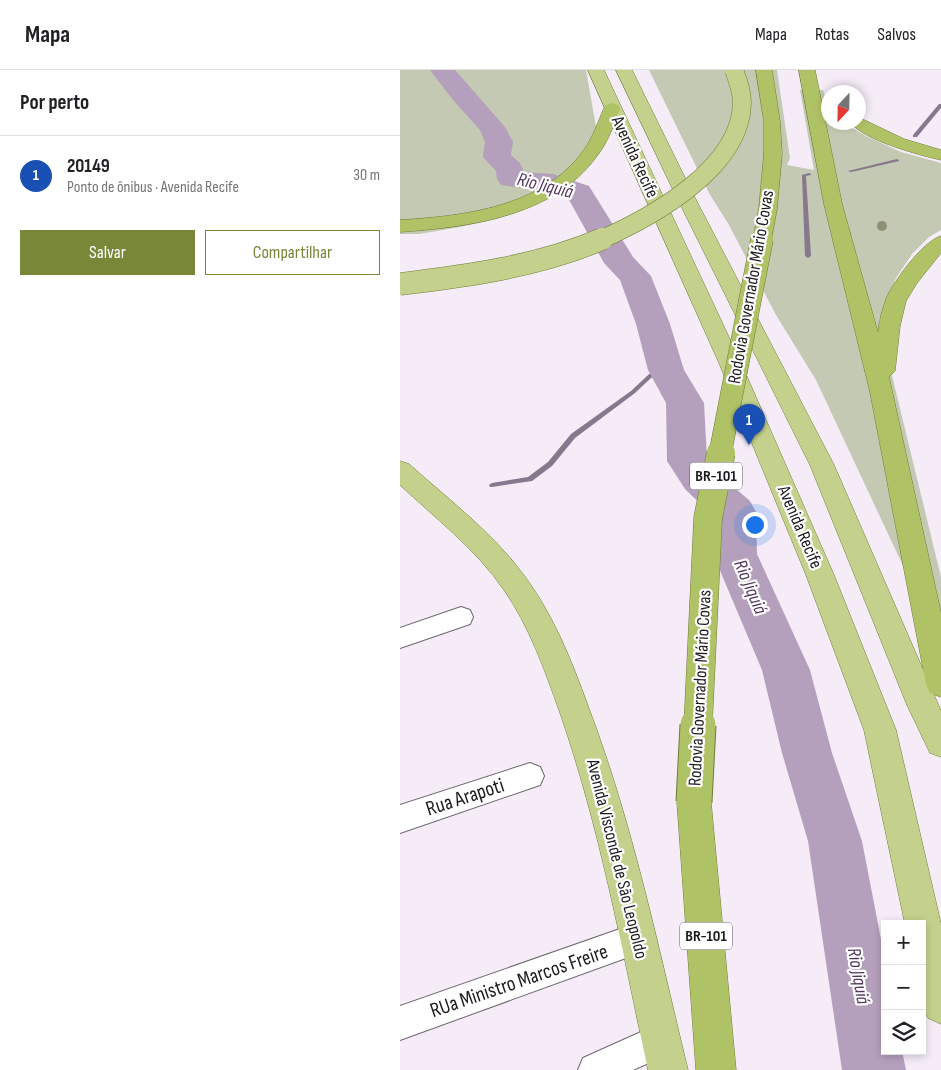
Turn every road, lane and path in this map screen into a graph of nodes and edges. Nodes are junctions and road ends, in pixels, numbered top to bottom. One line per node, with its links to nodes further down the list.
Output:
1 (596, 70): 7 (main road, Avenida Recife)
2 (624, 70): 18 (main road, Avenida Recife)
3 (734, 70): 12 (main road, bridge)
4 (764, 70): 26 (highway, Rodovia Governador Mário Covas / BR-101, bridge)
5 (808, 77): 6 (highway); 13 (highway)
6 (821, 91)
7 (612, 108): 10 (highway); 22 (main road, Avenida Recife)
8 (866, 127): 9 (highway)
9 (941, 155)
10 (400, 226)
11 (941, 242): 13 (highway)
12 (400, 284)
13 (882, 392): 17 (highway)
14 (400, 470): 21 (main road, Avenida Visconde de São Leopoldo)
15 (461, 617): 16 (street)
16 (400, 638)
17 (941, 684)
18 (941, 743)
19 (530, 776): 20 (street, Rua Arapoti)
20 (400, 819)
21 (637, 939): 23 (street, RUa Ministro Marcos Freire); 24 (main road, Avenida Visconde de São Leopoldo)
22 (941, 1005)
23 (400, 1022)
24 (664, 1055): 25 (street)
25 (595, 1070)
26 (716, 1070)

